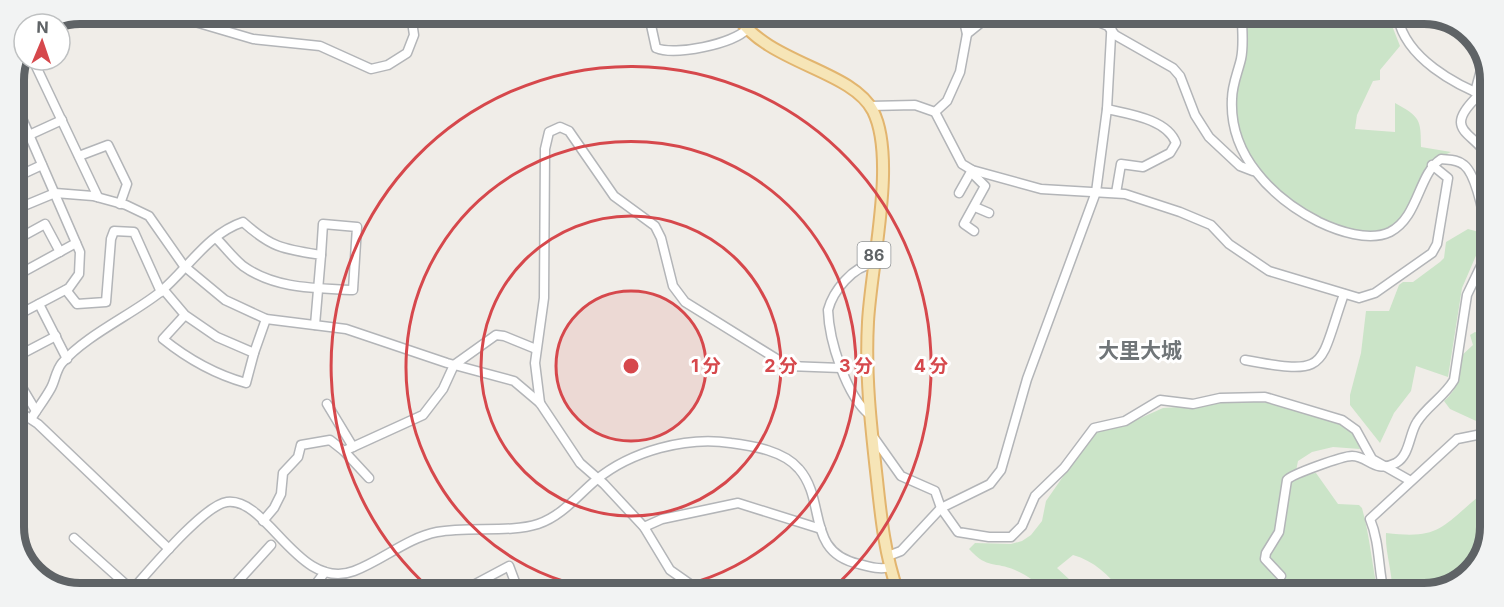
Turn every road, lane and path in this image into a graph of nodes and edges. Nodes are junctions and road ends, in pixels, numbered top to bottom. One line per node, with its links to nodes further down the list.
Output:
1 (202, 24): 2 (street)
2 (412, 24)
3 (651, 24): 11 (street)
4 (743, 24): 11 (main road, 86)
5 (965, 24): 13 (street)
6 (980, 24): 13 (street)
7 (1099, 24): 12 (street)
8 (1111, 24): 12 (street)
9 (1242, 24): 30 (street)
10 (1399, 24): 16 (street)
11 (747, 30): 18 (main road, 86)
12 (1111, 30): 19 (street); 30 (street)
13 (968, 34): 20 (street)
14 (39, 72): 21 (street)
15 (1480, 78): 16 (street)
16 (1477, 93): 17 (street); 25 (street)
17 (1480, 94)
18 (870, 106): 20 (street); 48 (main road, 86)
19 (1107, 110): 32 (street); 34 (street)
20 (935, 112): 29 (street)
21 (62, 120): 23 (street); 26 (street)
22 (24, 126): 23 (street)
23 (28, 135): 24 (street); 27 (street)
24 (24, 137)
25 (1480, 145)
26 (79, 156): 36 (street); 38 (street)
27 (42, 165): 31 (street); 35 (street)
28 (1431, 165): 30 (street); 37 (street); 55 (street)
29 (972, 171): 32 (street); 33 (street); 40 (street)
30 (1253, 171)
31 (24, 173)
32 (1096, 192): 34 (street); 84 (street)
33 (960, 193)
34 (1116, 193): 55 (street)
35 (55, 194): 36 (street); 39 (street); 45 (street)
36 (98, 197): 38 (street)
37 (1480, 201)
38 (120, 204): 49 (street)
39 (24, 206)
40 (975, 207): 41 (street); 42 (street)
41 (989, 213)
42 (974, 231)
43 (24, 236): 46 (street)
44 (216, 238): 47 (street); 49 (street); 52 (street)
45 (76, 243): 46 (street); 53 (street)
46 (60, 252): 51 (street)
47 (321, 255): 52 (street); 52 (street)
48 (873, 264): 68 (street); 73 (main road, 86)
49 (184, 266): 54 (street); 59 (street)
50 (1480, 267): 80 (street)
51 (24, 272)
52 (318, 288): 60 (street)
53 (66, 290): 54 (street); 56 (street)
54 (162, 291): 58 (street); 65 (street)
55 (1344, 294): 66 (street)
56 (39, 304): 57 (street); 61 (street)
57 (24, 311)
58 (185, 315): 64 (street); 64 (street)
59 (266, 319): 60 (street); 64 (street)
60 (315, 325): 67 (street)
61 (56, 336): 63 (street); 65 (street)
62 (536, 349): 67 (street); 68 (street); 70 (street)
63 (24, 353)
64 (254, 353)
65 (68, 359): 72 (street)
66 (1245, 360)
67 (454, 365): 70 (street); 78 (street)
68 (841, 368): 73 (street)
69 (24, 391): 72 (street)
70 (540, 403): 82 (street)
71 (327, 404): 78 (street)
72 (36, 411): 75 (street)
73 (870, 415): 77 (main road, 86)
74 (24, 416): 75 (street)
75 (31, 419): 90 (street)
76 (1480, 434): 83 (street)
77 (872, 435): 84 (street); 91 (main road, 86)
78 (353, 447): 79 (street)
79 (344, 451): 81 (street); 85 (street)
80 (1383, 467): 83 (street); 84 (street); 93 (street)
81 (369, 478)
82 (598, 478): 86 (street); 87 (street); 92 (street)
83 (1409, 480): 102 (street)
84 (941, 508): 91 (street)
85 (263, 521): 90 (street); 92 (street)
86 (644, 527): 87 (street); 100 (street)
87 (821, 529): 91 (street)
88 (74, 538): 94 (street)
89 (271, 545): 96 (street)
90 (170, 549): 95 (street)
91 (889, 562): 101 (main road, 86)
92 (325, 572): 97 (street)
93 (1281, 576)
94 (125, 583)
95 (138, 583)
96 (236, 583)
97 (317, 583)
98 (477, 583): 99 (street)
99 (515, 583)
100 (689, 583)
101 (895, 583)
102 (1382, 583)

